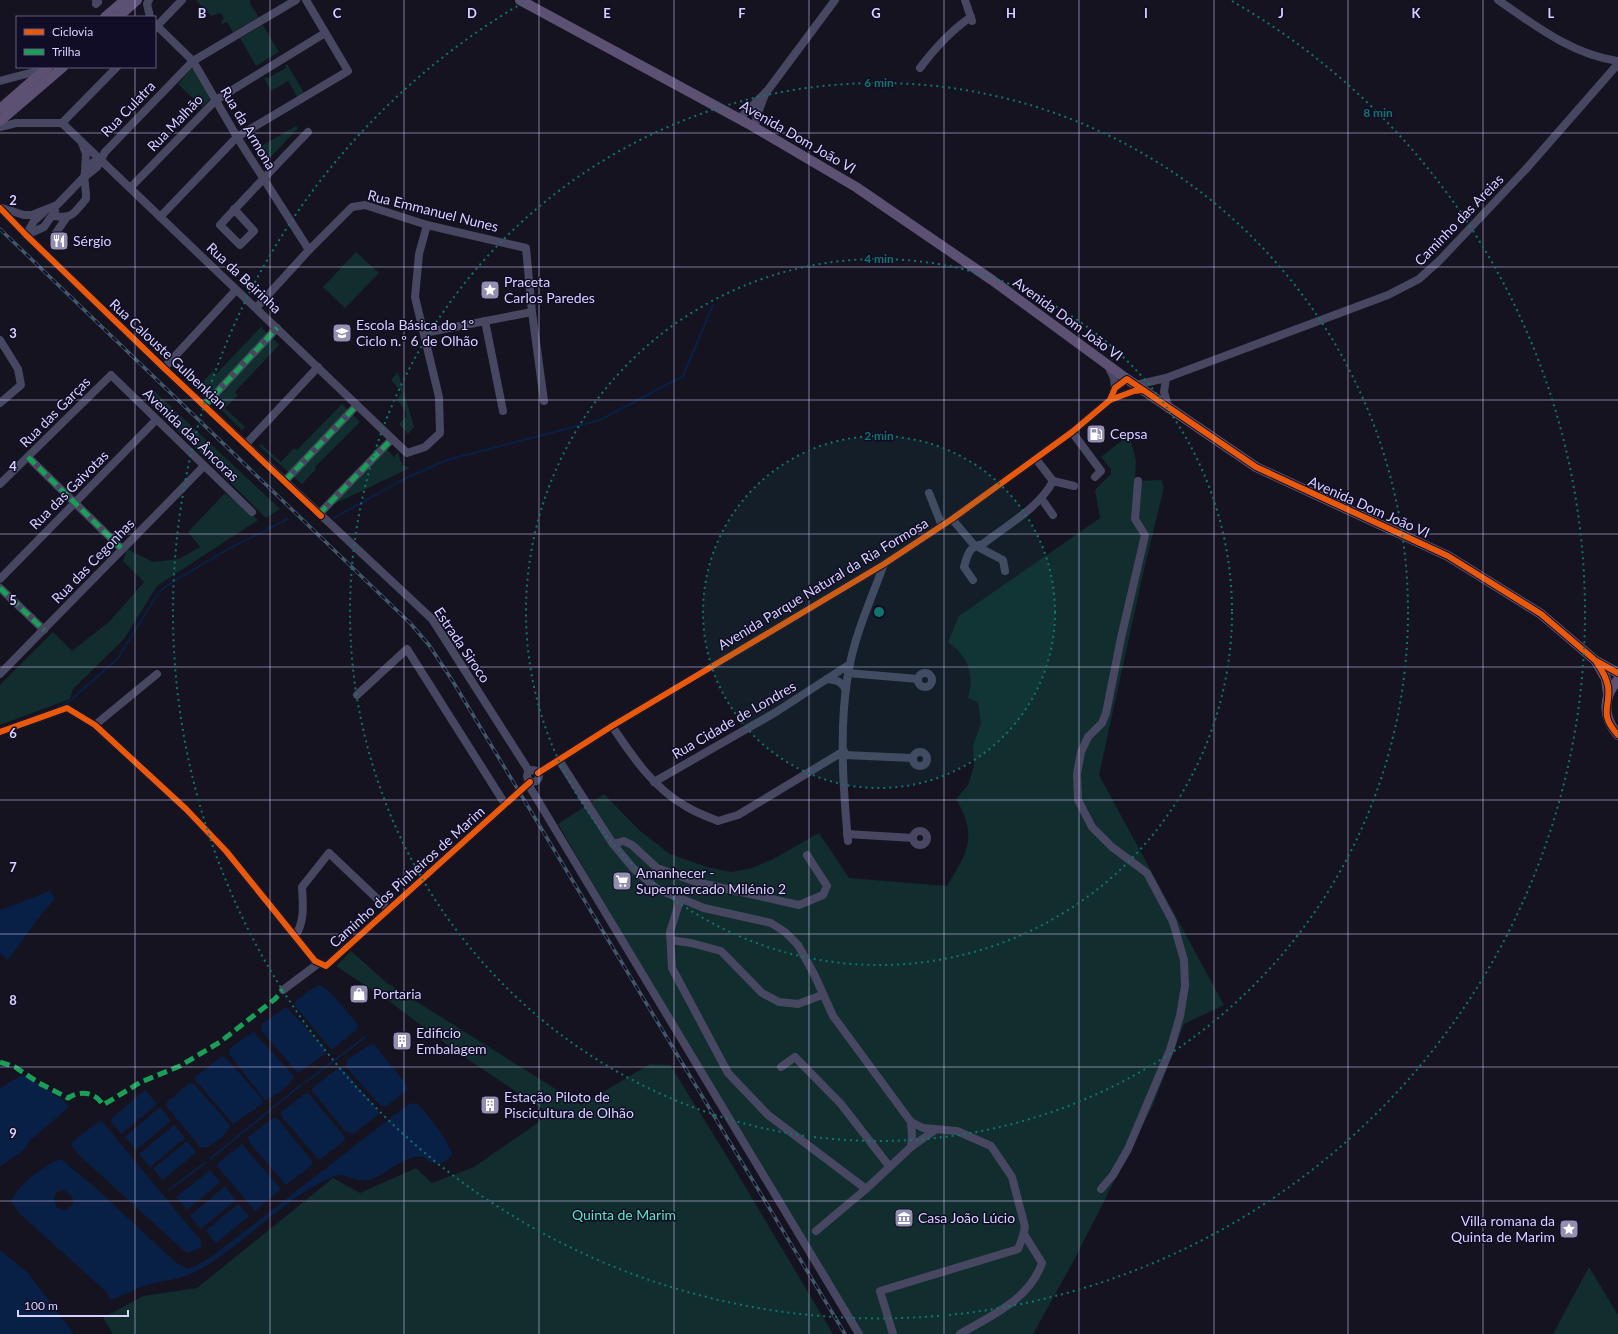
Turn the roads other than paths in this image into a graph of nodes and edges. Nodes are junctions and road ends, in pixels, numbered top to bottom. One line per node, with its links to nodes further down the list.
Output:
1 (124, 0): 11 (main road)
2 (137, 0): 12 (main road)
3 (149, 0): 13 (street)
4 (182, 0): 14 (street)
5 (296, 0): 16 (street, Rua Culatra)
6 (306, 0): 15 (street)
7 (520, 0): 27 (main road, Avenida Dom João VI)
8 (835, 0): 24 (street)
9 (965, 0): 22 (street)
10 (1498, 0): 17 (street)
11 (106, 16)
12 (119, 16)
13 (150, 16)
14 (156, 26): 16 (street, Rua da Armona)
15 (326, 33): 25 (street, Rua Malhão); 33 (street)
16 (193, 61): 25 (street, Rua da Armona); 35 (street, Rua Culatra)
17 (1618, 61)
18 (1618, 64): 66 (street, Caminho das Areias)
19 (47, 68): 23 (street); 26 (main road)
20 (62, 68): 28 (main road)
21 (116, 68): 29 (street)
22 (920, 68)
23 (0, 81)
24 (768, 90): 27 (street); 31 (street)
25 (216, 100): 33 (street, Rua da Armona); 39 (street, Rua Malhão)
26 (0, 109)
27 (740, 118): 31 (main road, Avenida Dom João VI)
28 (0, 121)
29 (62, 123): 30 (street); 34 (street, Rua da Beirinha)
30 (0, 127)
31 (755, 127): 60 (main road, Avenida Dom João VI)
32 (308, 132): 38 (street)
33 (237, 137): 38 (street, Rua da Armona); 45 (street)
34 (81, 141): 35 (street, Rua da Beirinha); 36 (street)
35 (100, 159): 36 (street, Rua Culatra); 37 (street, Rua da Beirinha)
36 (86, 174): 37 (street); 40 (street, Rua Culatra); 46 (street)
37 (116, 174): 39 (street, Rua da Beirinha)
38 (264, 178): 42 (street); 52 (street, Rua da Armona)
39 (130, 188): 45 (street, Rua da Beirinha)
40 (57, 204): 43 (street); 44 (street)
41 (0, 207): 43 (street); 50 (street, Rua Calouste Gulbenkian)
42 (234, 209)
43 (44, 211): 50 (street)
44 (53, 216): 46 (street); 48 (street)
45 (160, 217): 53 (street, Rua da Beirinha)
46 (66, 218): 49 (street)
47 (427, 225): 52 (street, Rua Emmanuel Nunes); 55 (street, Rua Emmanuel Nunes); 58 (street)
48 (44, 227): 50 (street); 51 (street)
49 (56, 233)
50 (26, 235): 51 (street, Rua Calouste Gulbenkian)
51 (40, 249): 62 (street, Rua Calouste Gulbenkian)
52 (309, 250): 54 (street, Rua Emmanuel Nunes)
53 (236, 290): 54 (street, Rua da Beirinha); 62 (street)
54 (256, 308): 57 (street, Rua da Beirinha)
55 (532, 312): 56 (street); 71 (street)
56 (486, 321): 58 (street); 76 (street)
57 (277, 328): 61 (street, Rua da Beirinha); 74 (street)
58 (424, 334): 79 (street, Rua da Beirinha)
59 (0, 340): 72 (street)
60 (1107, 364): 64 (main road, Avenida Dom João VI); 67 (street)
61 (318, 367): 73 (street, Rua da Beirinha); 80 (street)
62 (164, 368): 74 (street, Rua Calouste Gulbenkian)
63 (111, 375): 77 (street, Avenida das Âncoras); 81 (street, Rua das Garças)
64 (1127, 379): 67 (street); 68 (main road, Avenida Dom João VI); 69 (street)
65 (1157, 381): 66 (street); 68 (street); 68 (street)
66 (1165, 382): 68 (street); 75 (street)
67 (1115, 388): 70 (street)
68 (1143, 390): 69 (street); 75 (main road, Avenida Dom João VI)
69 (1122, 395): 70 (street)
70 (1110, 400): 78 (street, Avenida Parque Natural da Ria Formosa)
71 (544, 401)
72 (0, 403)
73 (357, 405): 79 (street, Rua da Beirinha); 85 (street)
74 (204, 406): 80 (street, Rua Calouste Gulbenkian)
75 (1169, 409): 106 (main road, Avenida Dom João VI)
76 (503, 411)
77 (156, 420): 83 (street, Avenida das Âncoras); 92 (street, Rua das Gaivotas)
78 (1072, 432): 82 (street, Avenida Parque Natural da Ria Formosa); 84 (street)
79 (392, 439): 94 (street)
80 (246, 444): 85 (street, Rua Calouste Gulbenkian)
81 (28, 457): 88 (street, Rua das Garças); 92 (street)
82 (1036, 459): 86 (street); 96 (street, Avenida Parque Natural da Ria Formosa)
83 (204, 466): 93 (street, Avenida das Âncoras); 99 (street, Rua das Cegonhas)
84 (1095, 477)
85 (285, 481): 94 (street, Rua Calouste Gulbenkian)
86 (1053, 481): 89 (street); 91 (street)
87 (1138, 481): 146 (street)
88 (0, 484)
89 (1074, 486)
90 (929, 492): 97 (street)
91 (1041, 498): 95 (street); 98 (street)
92 (75, 503): 99 (street); 102 (street, Rua das Gaivotas)
93 (252, 512)
94 (320, 514): 125 (street, Estrada Siroco)
95 (1052, 515)
96 (952, 519): 97 (street, Avenida Parque Natural da Ria Formosa); 98 (street)
97 (942, 526): 100 (street, Avenida Parque Natural da Ria Formosa)
98 (974, 545): 101 (street); 103 (street)
99 (122, 549): 105 (street, Rua das Cegonhas)
100 (884, 564): 107 (street); 119 (street, Avenida Parque Natural da Ria Formosa)
101 (1005, 571)
102 (0, 579)
103 (973, 580)
104 (0, 588): 105 (street)
105 (44, 630): 110 (street, Rua das Cegonhas)
106 (1596, 661): 109 (main road, Avenida Dom João VI); 116 (main road, Avenida Dom João VI)
107 (850, 664): 108 (street); 112 (street, Rua Cidade de Londres)
108 (848, 673): 113 (street); 115 (street)
109 (1618, 673)
110 (0, 674)
111 (157, 674): 118 (street)
112 (827, 679): 115 (street); 127 (street, Rua Cidade de Londres)
113 (918, 679)
114 (1618, 680): 116 (main road)
115 (846, 690): 122 (street)
116 (1608, 694): 121 (main road, Avenida Dom João VI)
117 (357, 695): 129 (street)
118 (94, 725): 120 (street); 135 (street)
119 (612, 726): 124 (street, Avenida Parque Natural da Ria Formosa); 127 (street)
120 (0, 732)
121 (1618, 735)
122 (844, 753): 123 (street); 127 (street); 130 (street)
123 (912, 758)
124 (559, 760): 126 (street, Avenida Parque Natural da Ria Formosa); 131 (street)
125 (529, 771): 126 (street); 128 (street)
126 (538, 773): 128 (street)
127 (654, 782)
128 (529, 783): 129 (street, Caminho dos Pinheiros de Marim); 149 (street)
129 (505, 804): 134 (street, Caminho dos Pinheiros de Marim)
130 (913, 838)
131 (613, 844): 132 (street); 133 (street)
132 (807, 855)
133 (680, 900): 136 (street); 139 (street)
134 (388, 909): 135 (street); 137 (street, Caminho dos Pinheiros de Marim)
135 (295, 936): 137 (street)
136 (671, 940): 139 (street); 145 (street)
137 (319, 963): 138 (street)
138 (284, 990)
139 (822, 995): 141 (street)
140 (781, 1067): 144 (street)
141 (911, 1122): 142 (street); 143 (street)
142 (935, 1130): 143 (street); 148 (street)
143 (911, 1147): 144 (street)
144 (889, 1166): 145 (street)
145 (866, 1189): 147 (street)
146 (1101, 1189)
147 (816, 1231)
148 (1024, 1234): 150 (street); 151 (street)
149 (858, 1334)
150 (893, 1334)
151 (960, 1334)

